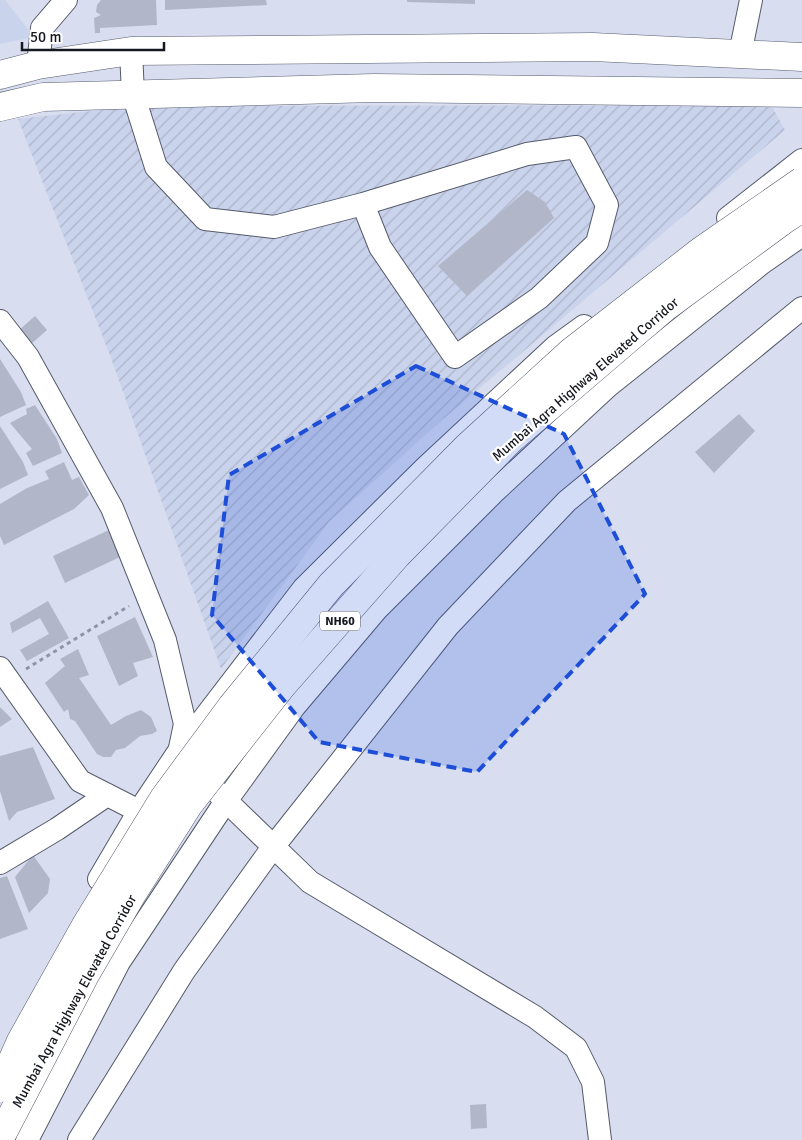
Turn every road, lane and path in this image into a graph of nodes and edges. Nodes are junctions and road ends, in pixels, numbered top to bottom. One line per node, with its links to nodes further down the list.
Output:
1 (66, 0): 6 (street)
2 (751, 0): 4 (street)
3 (130, 51): 4 (main road); 6 (main road); 9 (street)
4 (740, 54): 5 (main road)
5 (802, 57)
6 (38, 65): 7 (main road)
7 (0, 75)
8 (802, 92): 9 (main road)
9 (133, 94): 10 (main road); 13 (street)
10 (0, 107)
11 (802, 160): 20 (street)
12 (802, 181): 27 (main road, Mumbai Agra Highway Elevated Corridor / NH60, bridge)
13 (363, 204): 13 (street)
14 (802, 208): 28 (main road, Mumbai Agra Highway Elevated Corridor / NH60, bridge)
15 (802, 235): 22 (street)
16 (802, 308): 24 (street)
17 (4, 334): 18 (street)
18 (147, 595): 19 (path); 20 (street)
19 (4, 674): 21 (street)
20 (179, 751): 22 (street); 23 (street)
21 (107, 795): 23 (street); 25 (street)
22 (226, 801): 24 (street); 29 (street)
23 (138, 812): 26 (street)
24 (273, 847): 30 (street); 31 (street)
25 (0, 863)
26 (0, 1054)
27 (0, 1088)
28 (0, 1138)
29 (27, 1140)
30 (79, 1140)
31 (600, 1140)

